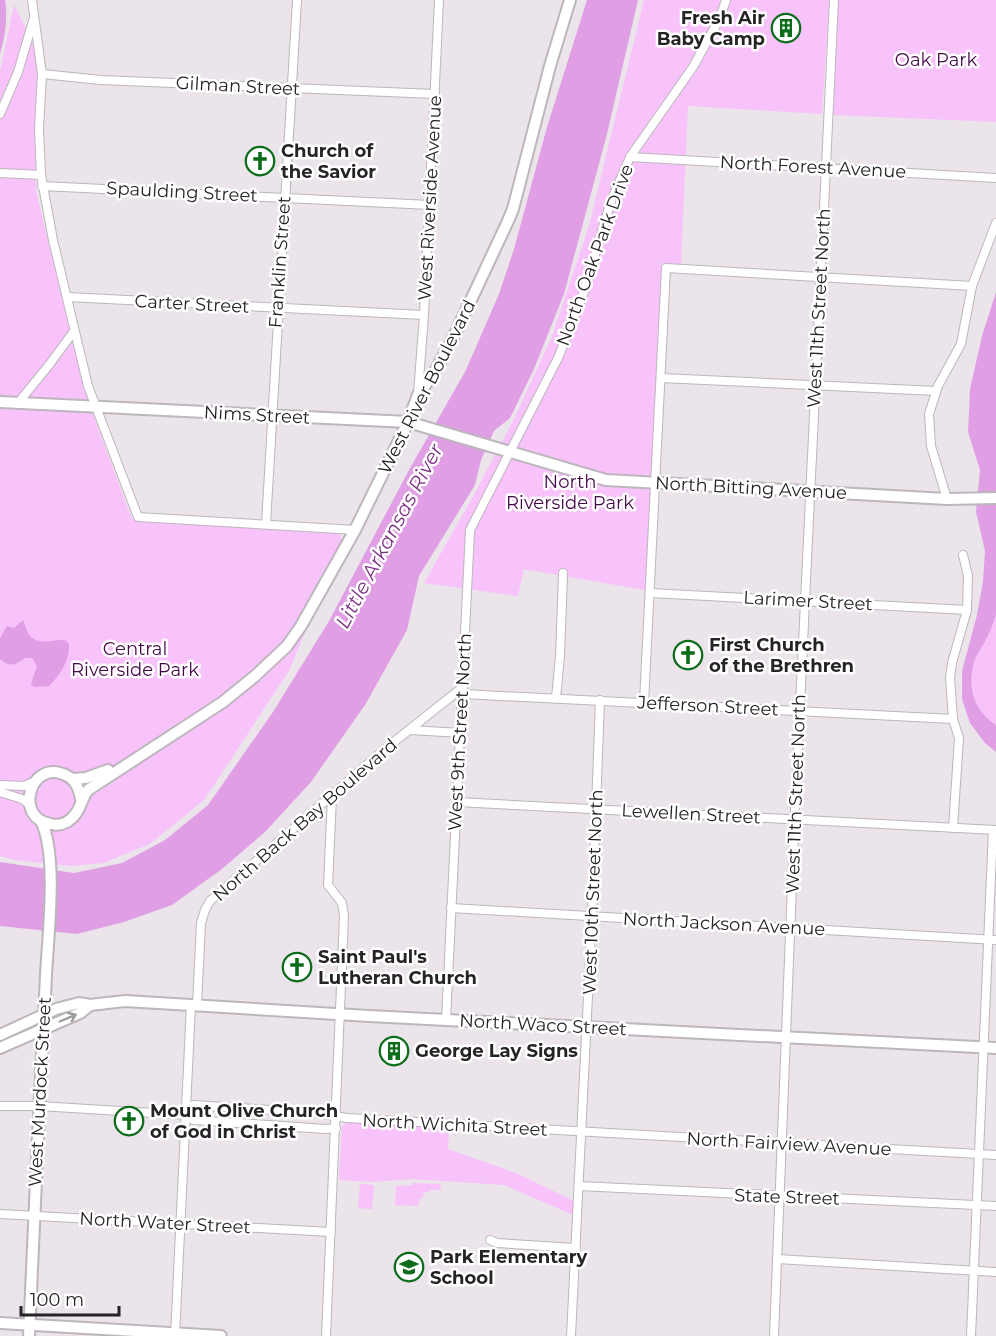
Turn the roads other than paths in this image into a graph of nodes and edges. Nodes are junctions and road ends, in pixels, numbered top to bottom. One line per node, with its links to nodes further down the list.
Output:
1 (32, 0): 7 (street)
2 (297, 0): 9 (street, Franklin Street)
3 (439, 0): 10 (street, West Riverside Avenue)
4 (570, 0): 30 (street, West River Boulevard)
5 (726, 0): 12 (street, North Oak Park Drive)
6 (834, 0): 13 (street, West 11th Street North)
7 (34, 17): 8 (street); 11 (street)
8 (42, 74): 9 (street, Gilman Street); 15 (street)
9 (291, 88): 10 (street, Gilman Street); 18 (street, Franklin Street)
10 (435, 94): 19 (street, West Riverside Avenue)
11 (0, 114)
12 (630, 157): 13 (street, North Forest Avenue); 36 (street, North Oak Park Drive)
13 (825, 168): 16 (street, North Forest Avenue); 21 (street, West 11th Street North)
14 (0, 173): 15 (street)
15 (41, 175): 17 (street)
16 (996, 178)
17 (42, 186): 18 (street, Spaulding Street); 23 (street)
18 (284, 197): 19 (street, Spaulding Street); 24 (street, Franklin Street)
19 (430, 205): 25 (street, West Riverside Avenue)
20 (996, 223): 22 (street)
21 (821, 278): 22 (street); 27 (street); 28 (street, West 11th Street North)
22 (972, 286): 29 (street)
23 (67, 297): 24 (street, Carter Street); 26 (street)
24 (277, 308): 25 (street, Carter Street); 34 (street, Franklin Street)
25 (424, 315): 30 (street, West Riverside Avenue)
26 (74, 331): 32 (street); 33 (street)
27 (661, 378): 28 (street); 37 (street)
28 (816, 386): 29 (street); 38 (street, West 11th Street North)
29 (936, 392): 40 (street)
30 (418, 395): 35 (street, West River Boulevard)
31 (0, 402): 32 (street, Nims Street)
32 (18, 403): 33 (street, Nims Street)
33 (95, 406): 34 (street, Nims Street); 41 (street)
34 (271, 416): 35 (street, Nims Street); 41 (street, Franklin Street)
35 (408, 422): 36 (street, Nims Street); 42 (street, West River Boulevard)
36 (509, 453): 37 (street, North Bitting Avenue); 48 (street, West 9th Street North)
37 (655, 483): 38 (street, North Bitting Avenue); 45 (street)
38 (810, 492): 40 (street, North Bitting Avenue); 46 (street, West 11th Street North)
39 (996, 498): 40 (street, North Bitting Avenue)
40 (947, 499)
41 (266, 524): 42 (street)
42 (355, 530): 56 (street, West River Boulevard)
43 (963, 555): 47 (street)
44 (563, 573): 49 (street)
45 (650, 593): 46 (street, Larimer Street); 51 (street)
46 (804, 601): 47 (street, Larimer Street); 52 (street, West 11th Street North)
47 (967, 610): 53 (street)
48 (463, 690): 49 (street, Jefferson Street); 54 (street, North Back Bay Boulevard); 55 (street, West 9th Street North)
49 (556, 698): 50 (street, Jefferson Street)
50 (600, 700): 51 (street, Jefferson Street); 65 (street, West 10th Street North)
51 (644, 702): 52 (street, Jefferson Street)
52 (799, 711): 53 (street, Jefferson Street); 66 (street, West 11th Street North)
53 (953, 719): 69 (street)
54 (410, 730): 55 (street, North Back Bay Boulevard); 61 (street, North Back Bay Boulevard)
55 (461, 733): 63 (street, West 9th Street North)
56 (133, 759): 57 (street, West River Boulevard); 62 (street, West River Boulevard)
57 (73, 779): 58 (street); 62 (street)
58 (34, 782): 59 (street); 64 (street)
59 (0, 785)
60 (0, 792): 64 (street)
61 (332, 797): 77 (street, North Back Bay Boulevard); 79 (street)
62 (81, 799): 68 (street, West Murdock Street)
63 (457, 802): 65 (street, Lewellen Street); 72 (street, West 9th Street North)
64 (29, 804): 67 (street, West Murdock Street)
65 (596, 809): 66 (street, Lewellen Street); 73 (street, West 10th Street North)
66 (794, 819): 69 (street, Lewellen Street); 74 (street, West 11th Street North)
67 (41, 821): 68 (street); 71 (street, West Murdock Street)
68 (64, 824): 71 (street, West Murdock Street)
69 (953, 828): 70 (street, Lewellen Street)
70 (994, 830): 75 (street)
71 (50, 860): 78 (street, West Murdock Street)
72 (452, 908): 73 (street, North Jackson Avenue); 80 (street, West 9th Street North)
73 (592, 916): 74 (street, North Jackson Avenue); 81 (street, West 10th Street North)
74 (790, 928): 75 (street, North Jackson Avenue); 84 (street, West 11th Street North)
75 (992, 939): 86 (street)
76 (90, 1005): 77 (street, North Waco Street); 78 (street, North Waco Street); 82 (street, North Waco Street, one-way to 76)
77 (194, 1005): 79 (street, North Waco Street); 90 (street)
78 (45, 1013): 82 (street, West Murdock Street); 83 (street, North Waco Street)
79 (341, 1015): 80 (street, North Waco Street); 91 (street)
80 (446, 1020): 81 (street, North Waco Street)
81 (587, 1027): 84 (street, North Waco Street); 93 (street, West 10th Street North)
82 (44, 1028): 85 (street, North Waco Street); 89 (street, West Murdock Street)
83 (0, 1035)
84 (785, 1037): 86 (street, North Waco Street); 94 (street, West 11th Street North)
85 (0, 1048)
86 (984, 1048): 87 (street, North Waco Street); 95 (street)
87 (996, 1048)
88 (0, 1106): 89 (street, North Wichita Street)
89 (39, 1106): 90 (street, North Wichita Street); 102 (street, West Murdock Street)
90 (186, 1113): 91 (street, North Wichita Street); 92 (street, North Wichita Street); 103 (street)
91 (336, 1118): 92 (street); 93 (street, North Wichita Street)
92 (336, 1128): 104 (street)
93 (582, 1132): 94 (street, North Fairview Avenue); 97 (street, West 10th Street North)
94 (781, 1144): 95 (street, North Fairview Avenue); 98 (street, West 11th Street North)
95 (980, 1154): 96 (street, North Fairview Avenue); 99 (street)
96 (996, 1155)
97 (579, 1186): 98 (street, State Street); 106 (street, West 10th Street North)
98 (779, 1197): 99 (street, State Street); 107 (street, West 11th Street North)
99 (977, 1204): 100 (street, State Street); 108 (street)
100 (996, 1206)
101 (0, 1214): 102 (street, North Water Street)
102 (34, 1216): 103 (street, North Water Street); 111 (street, West Murdock Street)
103 (181, 1224): 104 (street, North Water Street); 112 (street)
104 (331, 1232): 115 (street)
105 (490, 1240): 106 (street)
106 (576, 1248): 116 (street, West 10th Street North)
107 (777, 1259): 108 (street); 117 (street, West 11th Street North)
108 (974, 1271): 109 (street); 118 (street)
109 (996, 1272)
110 (0, 1323): 111 (street)
111 (29, 1324): 112 (street); 113 (street, West Murdock Street)
112 (175, 1334): 114 (street)
113 (29, 1336)
114 (221, 1336)
115 (326, 1336)
116 (571, 1336)
117 (774, 1336)
118 (971, 1336)

